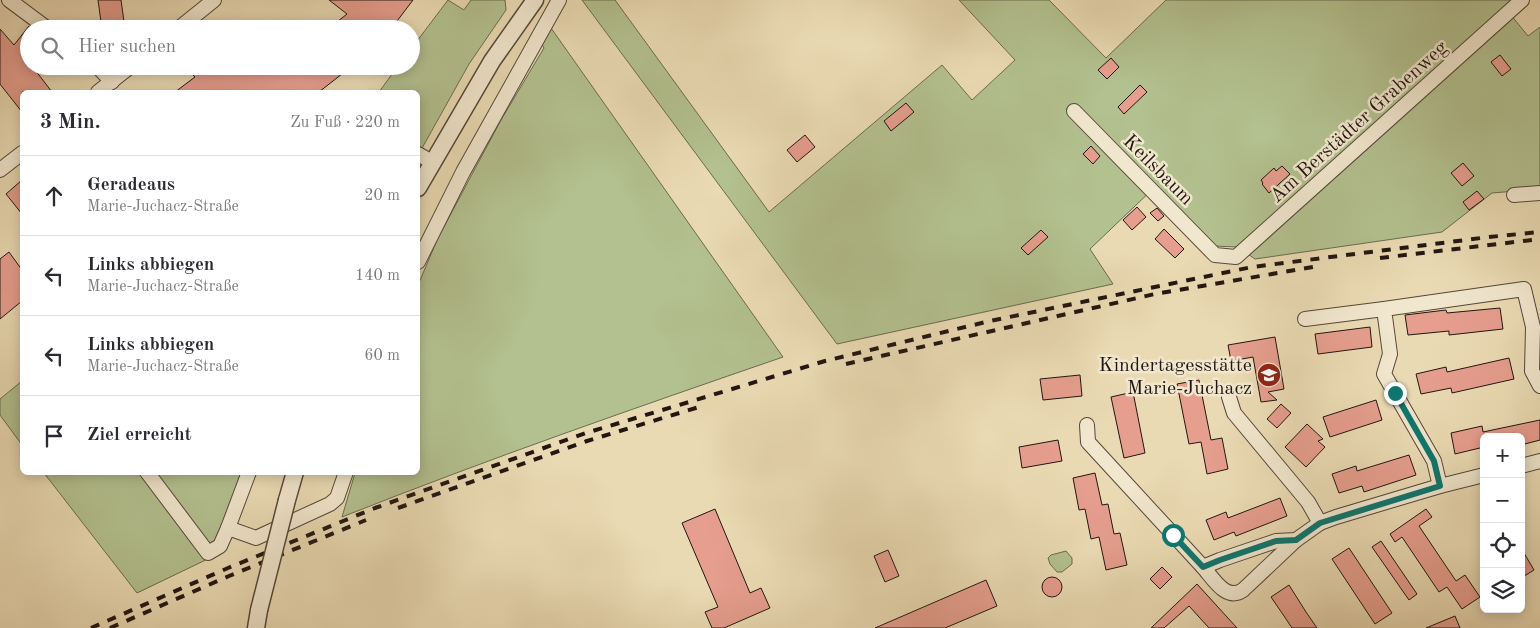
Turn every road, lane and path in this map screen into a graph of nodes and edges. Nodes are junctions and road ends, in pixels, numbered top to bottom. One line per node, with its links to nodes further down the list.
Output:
1 (9, 0): 6 (street)
2 (214, 0): 7 (street)
3 (535, 0): 14 (street)
4 (559, 0): 20 (street)
5 (1522, 0): 19 (street, Am Berstädter Grabenweg)
6 (36, 20)
7 (189, 20)
8 (105, 75): 10 (street)
9 (120, 75): 10 (street)
10 (112, 82): 11 (street)
11 (101, 90)
12 (1074, 111): 19 (street, Keilsbaum)
13 (20, 154): 15 (street)
14 (425, 158): 16 (street)
15 (0, 170)
16 (420, 179)
17 (1540, 193): 18 (street)
18 (1514, 195)
19 (1216, 254)
20 (420, 258)
21 (1384, 309): 22 (street); 23 (street); 33 (street)
22 (1306, 319)
23 (1540, 386)
24 (1229, 397): 34 (street)
25 (1087, 426): 37 (street)
26 (1540, 462): 27 (street)
27 (1525, 465)
28 (149, 475): 35 (street)
29 (248, 475): 35 (street)
30 (294, 475): 38 (street, bridge)
31 (345, 475): 35 (street)
32 (1480, 476): 33 (street)
33 (1440, 486): 34 (street)
34 (1320, 523): 36 (street)
35 (228, 528)
36 (1296, 540): 37 (street); 37 (street)
37 (1203, 567)
38 (256, 628)

